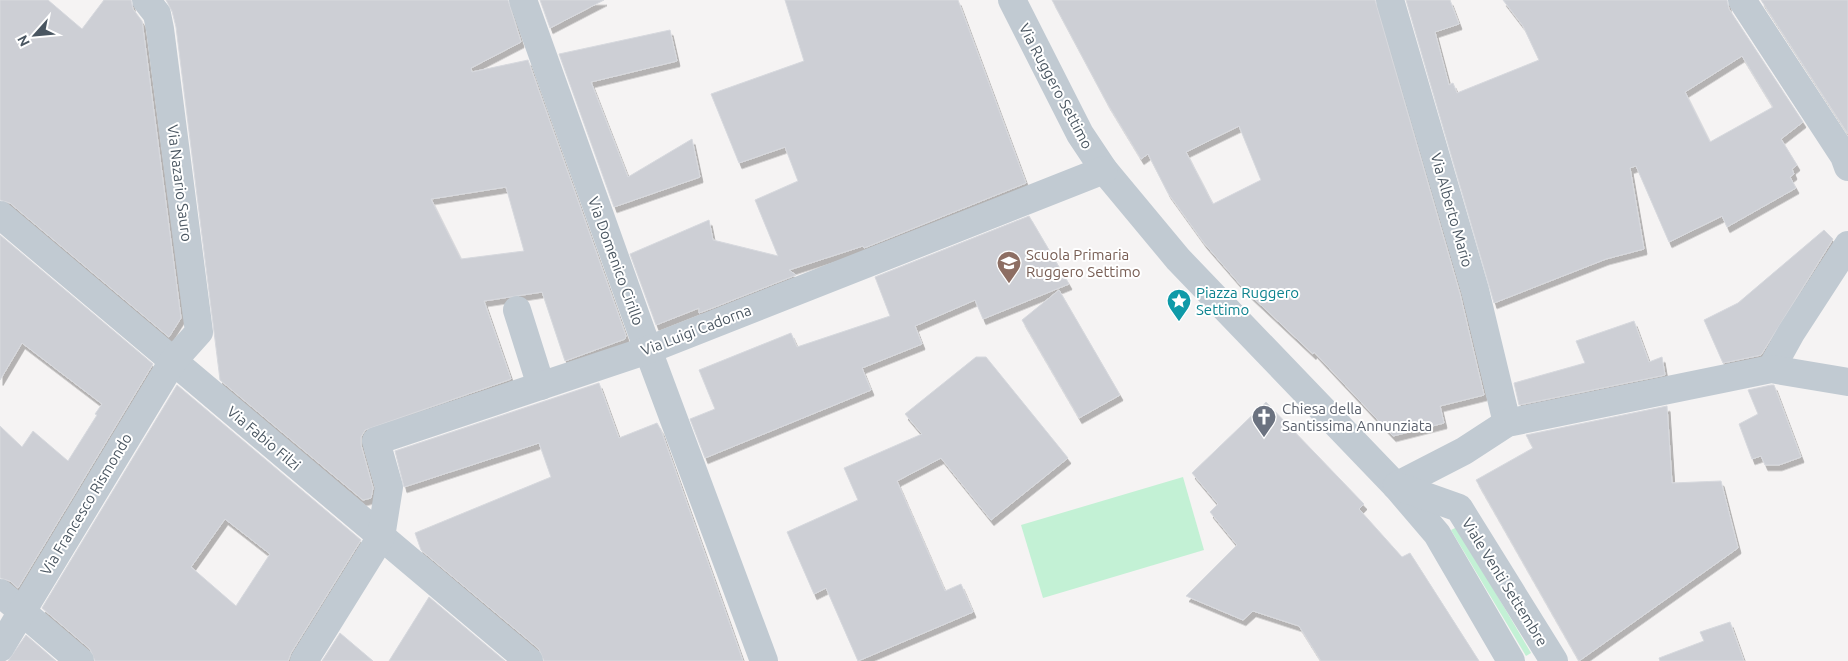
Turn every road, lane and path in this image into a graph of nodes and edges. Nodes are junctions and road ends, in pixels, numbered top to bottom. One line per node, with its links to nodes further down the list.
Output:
1 (146, 0): 12 (street, Via Nazario Sauro)
2 (523, 0): 11 (street, Via Domenico Cirillo)
3 (1012, 0): 7 (street, Via Ruggero Settimo)
4 (1390, 0): 16 (street, Via Alberto Mario)
5 (1742, 0): 6 (street)
6 (1847, 159)
7 (1104, 170): 11 (street, Via Luigi Cadorna); 17 (street)
8 (0, 214): 12 (street, Via Fabio Filzi)
9 (1848, 245): 13 (street)
10 (517, 310): 15 (street)
11 (648, 350): 15 (street, Via Luigi Cadorna); 25 (street, Via Domenico Cirillo)
12 (173, 361): 18 (street, Via Fabio Filzi); 20 (street, Via Francesco Rismondo)
13 (1772, 369): 14 (street); 16 (street)
14 (1848, 382)
15 (541, 386): 18 (street, Via Luigi Cadorna)
16 (1507, 422): 17 (street)
17 (1396, 486): 26 (street); 27 (street, Viale Venti Settembre)
18 (381, 537): 23 (street); 24 (street, Via Fabio Filzi)
19 (0, 592): 20 (street)
20 (22, 611): 21 (street, Via Francesco Rismondo); 22 (street)
21 (0, 648)
22 (80, 661)
23 (304, 661)
24 (529, 661)
25 (764, 661)
26 (1511, 661)
27 (1554, 661)

